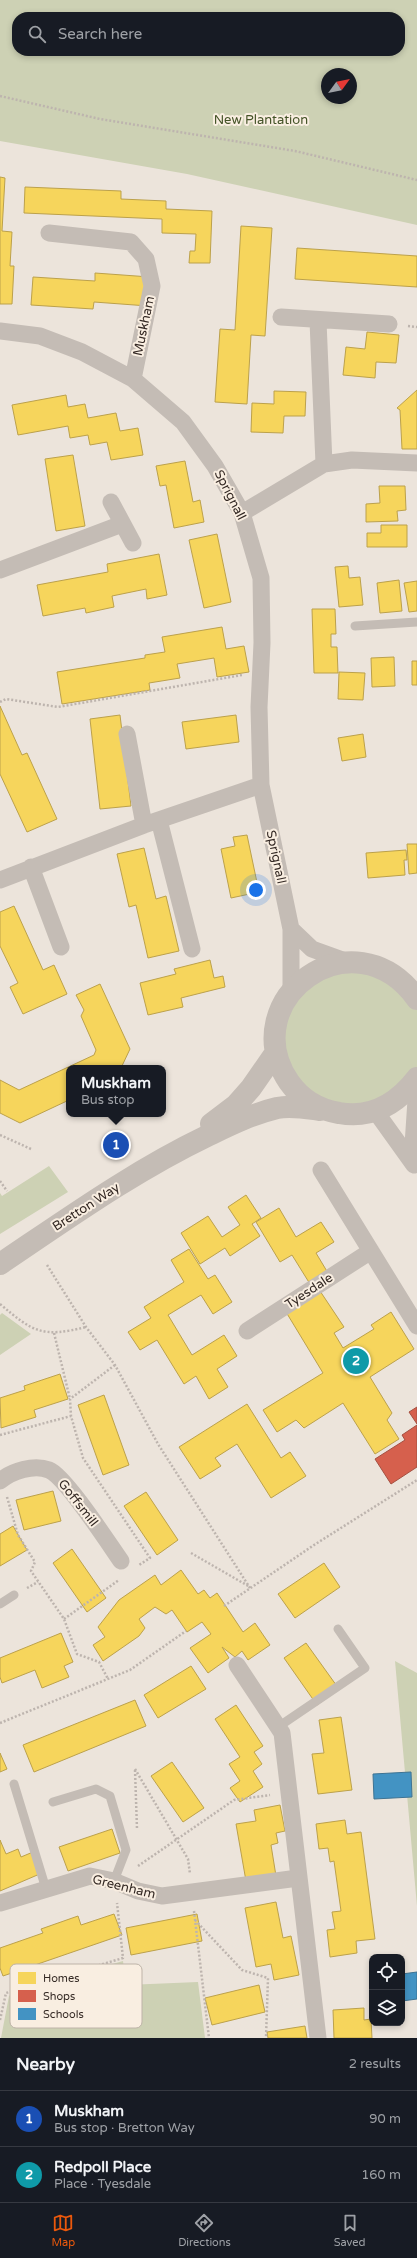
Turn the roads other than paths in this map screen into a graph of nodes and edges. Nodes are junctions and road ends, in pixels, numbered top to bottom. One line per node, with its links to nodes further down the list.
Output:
1 (49, 233): 6 (street, Muskham)
2 (282, 317): 3 (street)
3 (318, 321): 4 (street); 8 (street)
4 (389, 324)
5 (0, 331): 6 (street, Sprignall)
6 (133, 379): 10 (street, Sprignall)
7 (417, 463): 8 (street)
8 (324, 464): 10 (street)
9 (111, 502): 11 (street)
10 (242, 513): 17 (street, Sprignall)
11 (122, 524): 12 (street); 13 (street)
12 (133, 543)
13 (0, 570)
14 (417, 622): 15 (lane)
15 (355, 626)
16 (128, 734): 18 (street)
17 (261, 785): 18 (street); 21 (street, Sprignall)
18 (152, 822): 19 (street); 23 (street)
19 (31, 867): 20 (street); 22 (street)
20 (0, 880)
21 (291, 929): 24 (street); 27 (street, Sprignall)
22 (61, 948)
23 (192, 948)
24 (348, 962): 25 (street); 27 (street)
25 (390, 972): 26 (street); 28 (street)
26 (417, 976)
27 (291, 992): 29 (street)
28 (417, 1000)
29 (276, 1052): 32 (street); 34 (street, Bretton Way)
30 (417, 1078): 33 (street)
31 (417, 1085): 35 (street)
32 (327, 1111): 33 (street, Bretton Way); 34 (street, Bretton Way)
33 (376, 1112): 35 (street)
34 (173, 1152): 38 (street, Bretton Way)
35 (415, 1165)
36 (322, 1170): 37 (street)
37 (371, 1251): 39 (street); 40 (street, Tyesdale)
38 (0, 1264)
39 (417, 1326)
40 (247, 1331)
41 (1, 1480): 42 (street, Goffsmill)
42 (124, 1568)
43 (14, 1595): 44 (lane)
44 (0, 1604)
45 (338, 1629): 47 (lane)
46 (237, 1665): 47 (street)
47 (278, 1726): 50 (street)
48 (14, 1784): 52 (lane)
49 (53, 1802): 51 (lane)
50 (298, 1878): 51 (street, Greenham); 54 (street)
51 (114, 1881): 52 (street, Greenham)
52 (46, 1889): 53 (street, Greenham)
53 (0, 1903)
54 (318, 2038)

